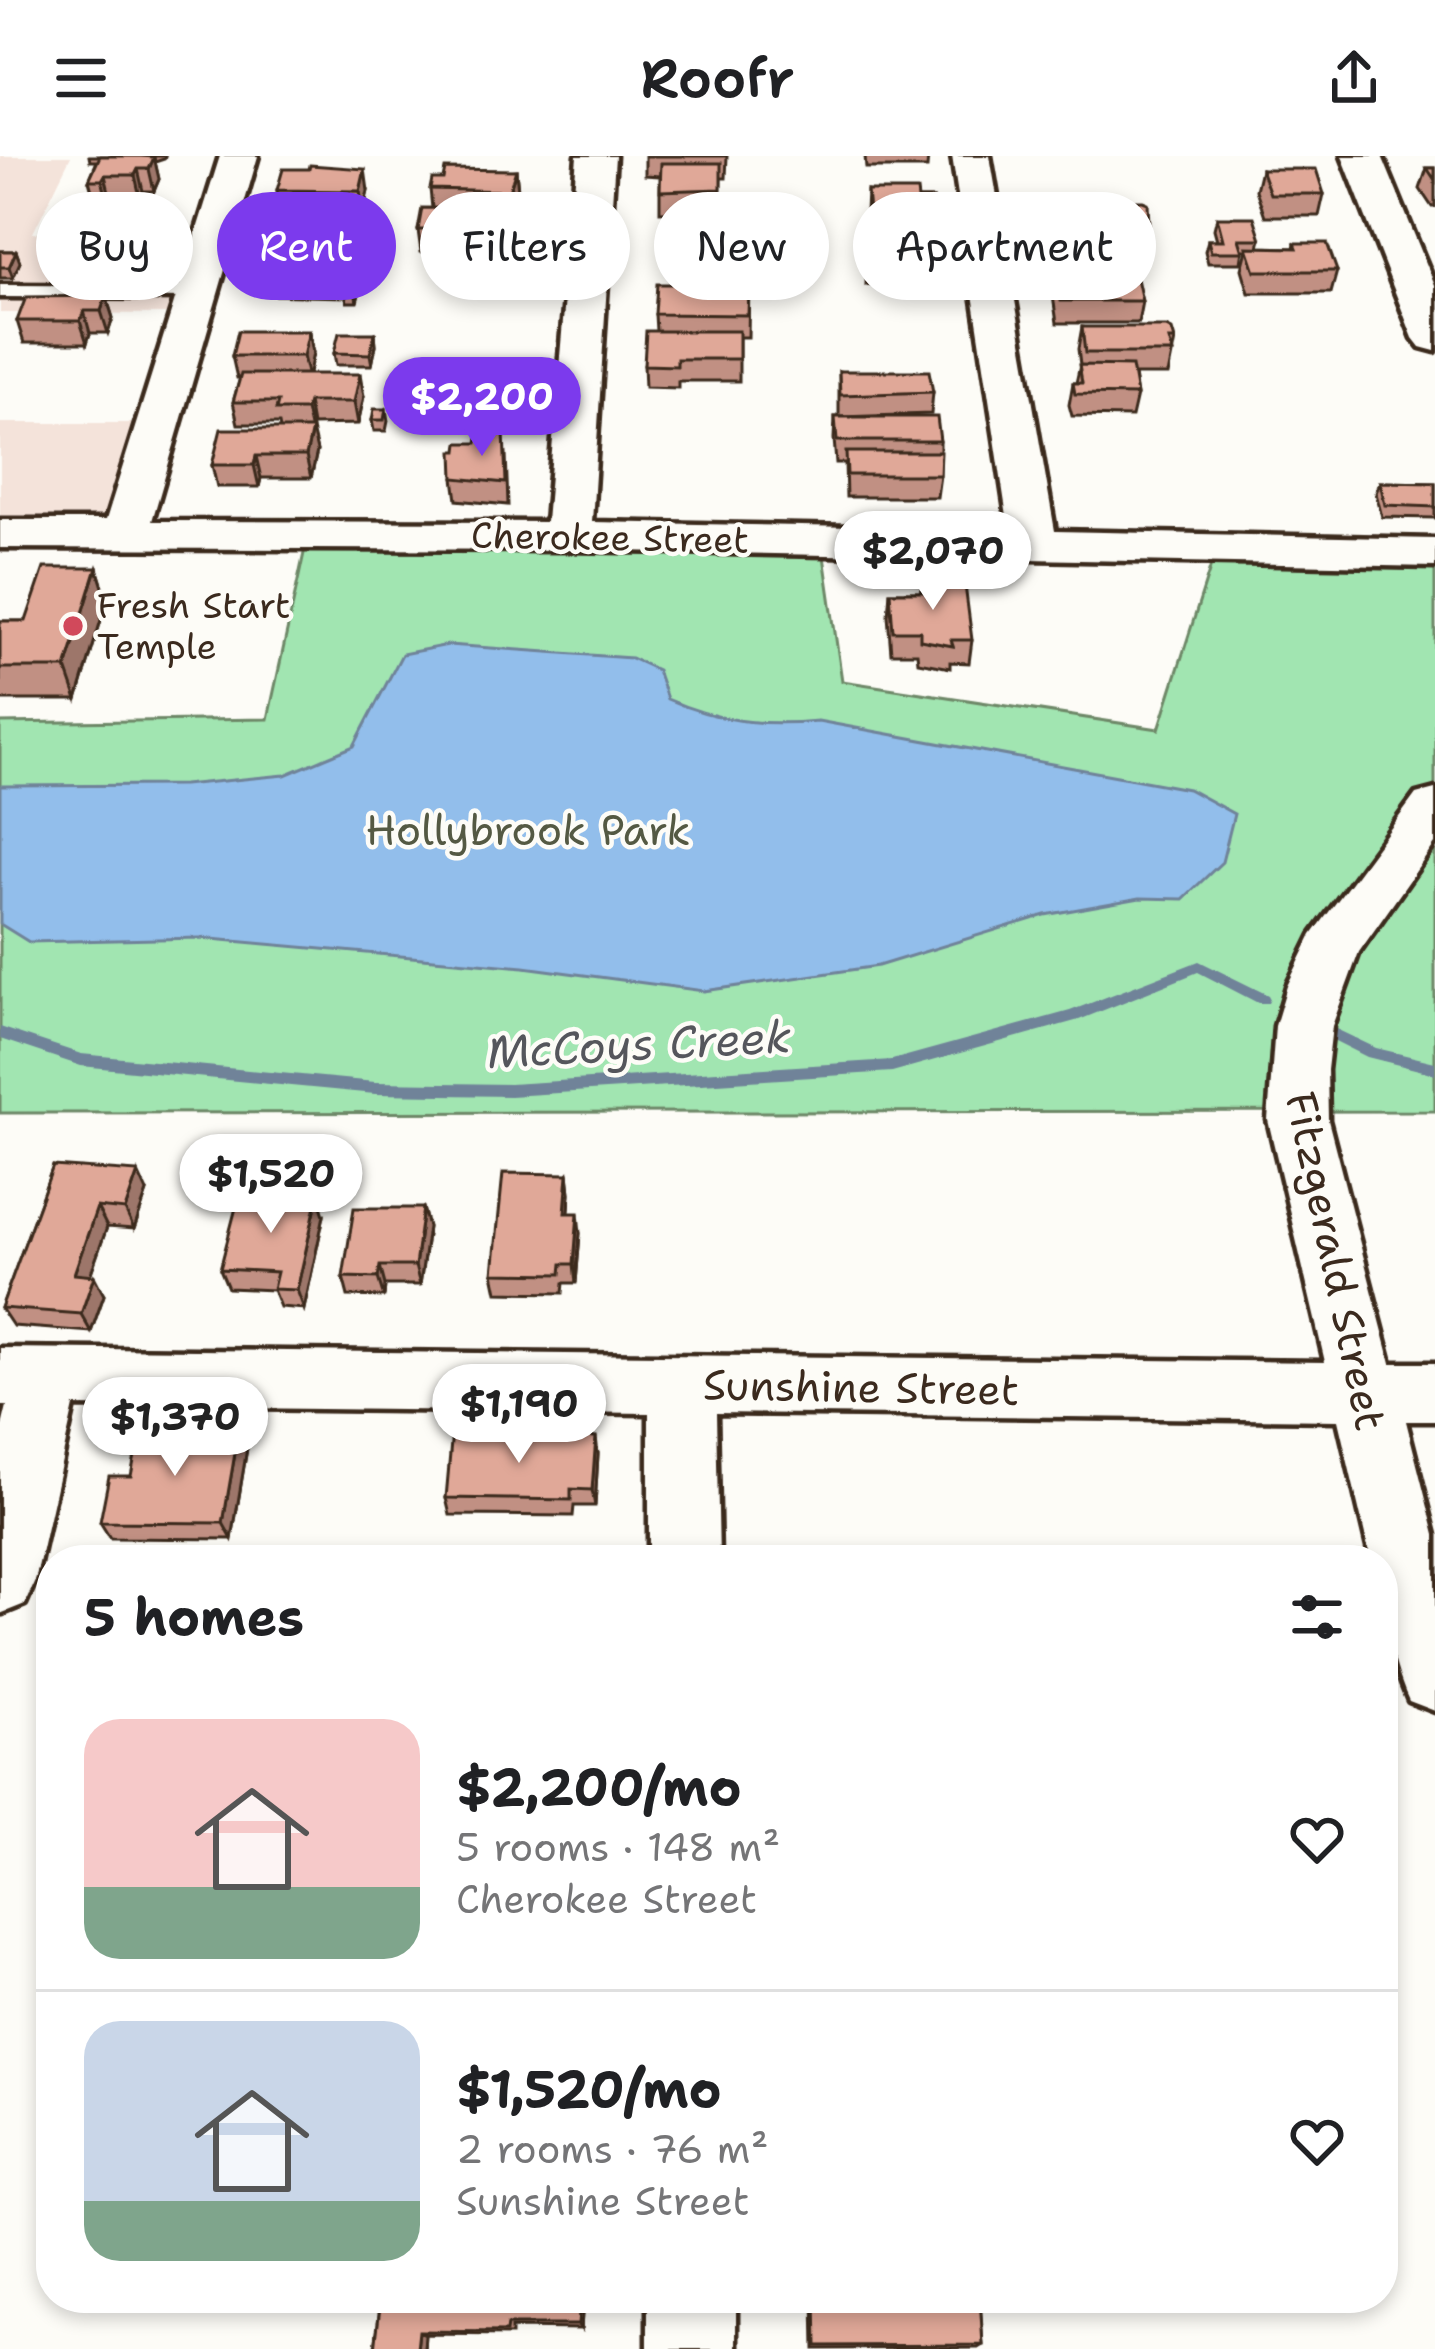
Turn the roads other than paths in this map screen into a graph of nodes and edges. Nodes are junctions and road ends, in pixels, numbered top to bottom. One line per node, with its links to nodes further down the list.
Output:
1 (239, 156): 6 (street)
2 (596, 156): 10 (street)
3 (971, 156): 11 (street)
4 (1362, 156): 7 (street)
5 (0, 291): 6 (lane)
6 (198, 292): 8 (street)
7 (1435, 338)
8 (125, 533): 9 (street, Cherokee Street); 10 (street, Cherokee Street)
9 (0, 534)
10 (568, 536): 11 (street, Cherokee Street)
11 (1034, 544): 12 (street, Cherokee Street)
12 (1435, 553)
13 (1435, 807): 16 (street, Fitzgerald Street)
14 (24, 1377): 15 (street, Sunshine Street); 19 (street)
15 (682, 1385): 16 (street, Sunshine Street); 18 (street)
16 (1362, 1392): 17 (street, Sunshine Street); 20 (street, Fitzgerald Street)
17 (1435, 1392)
18 (684, 1545)
19 (0, 1581)
20 (1435, 1676)
21 (692, 2313): 22 (street)
22 (692, 2349)

